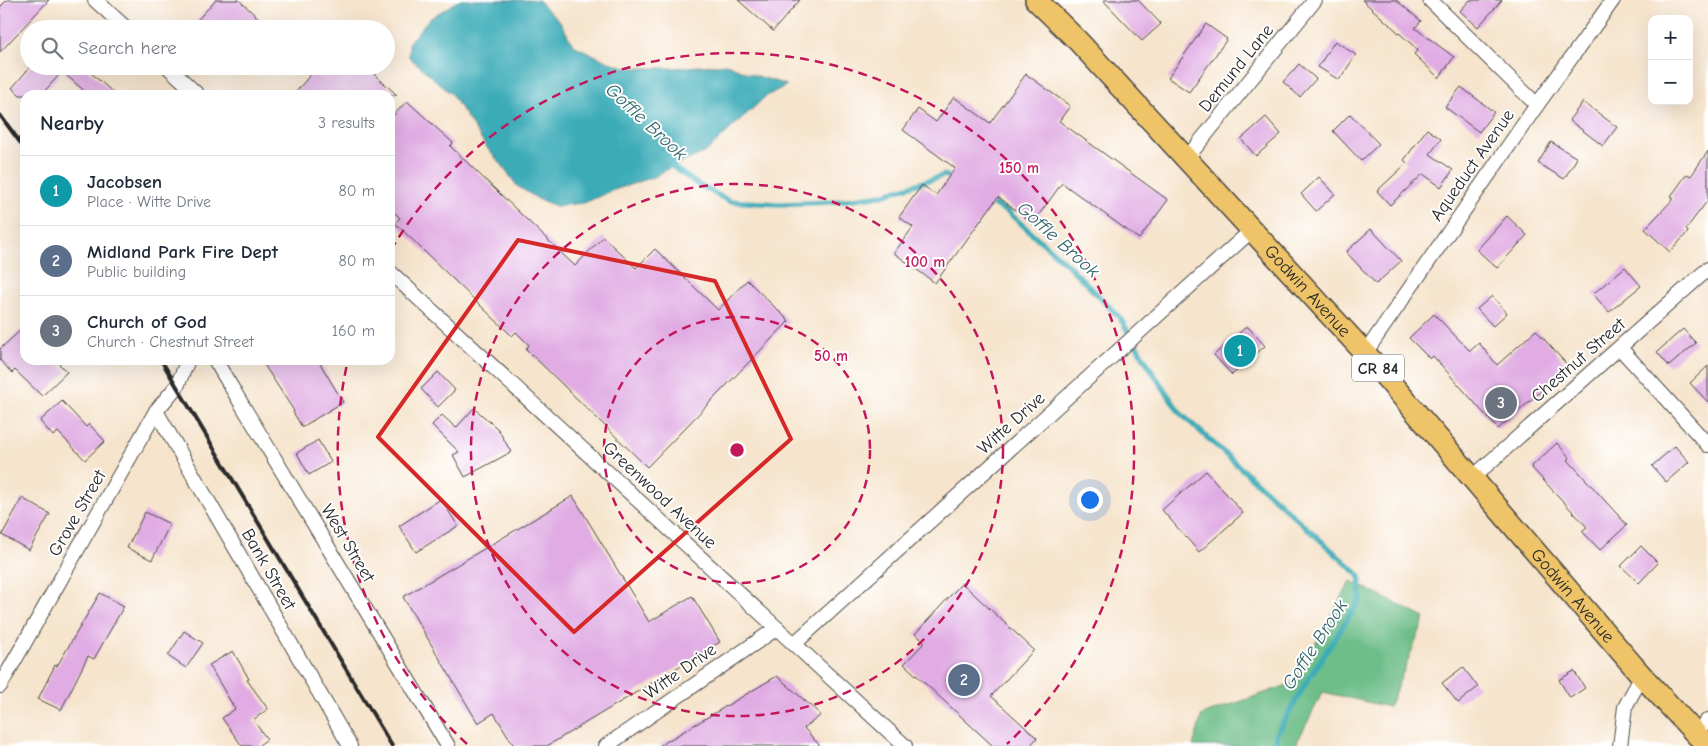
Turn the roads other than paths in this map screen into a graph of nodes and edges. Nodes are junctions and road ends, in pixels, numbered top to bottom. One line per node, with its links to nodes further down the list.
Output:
1 (95, 0): 6 (street)
2 (1036, 0): 10 (main road, Godwin Avenue / CR 84)
3 (1315, 0): 10 (street, Demund Lane)
4 (1430, 0): 9 (street)
5 (1613, 0): 9 (street, Aqueduct Avenue)
6 (116, 20)
7 (177, 75): 8 (street)
8 (193, 90)
9 (1536, 105): 15 (street, Aqueduct Avenue)
10 (1186, 159): 11 (main road, Godwin Avenue / CR 84)
11 (1252, 230): 15 (main road, Godwin Avenue / CR 84); 22 (street, Witte Drive)
12 (1708, 269): 14 (street, Chestnut Street)
13 (395, 277): 21 (street, Greenwood Avenue)
14 (1620, 348): 19 (street); 20 (street, Chestnut Street)
15 (1365, 353): 20 (main road, Godwin Avenue / CR 84)
16 (186, 365): 18 (street, Grove Street)
17 (218, 365): 27 (street, West Street)
18 (156, 411): 24 (street, Grove Street); 26 (street, Bank Street)
19 (1708, 445)
20 (1472, 478): 23 (main road, Godwin Avenue / CR 84)
21 (776, 628): 22 (street, Greenwood Avenue); 28 (street, Witte Drive)
22 (794, 644): 29 (street, Greenwood Avenue)
23 (1642, 676): 25 (main road, Godwin Avenue / CR 84); 30 (street)
24 (0, 686)
25 (1703, 733)
26 (350, 746)
27 (448, 746)
28 (606, 746)
29 (905, 746)
30 (1620, 746)

